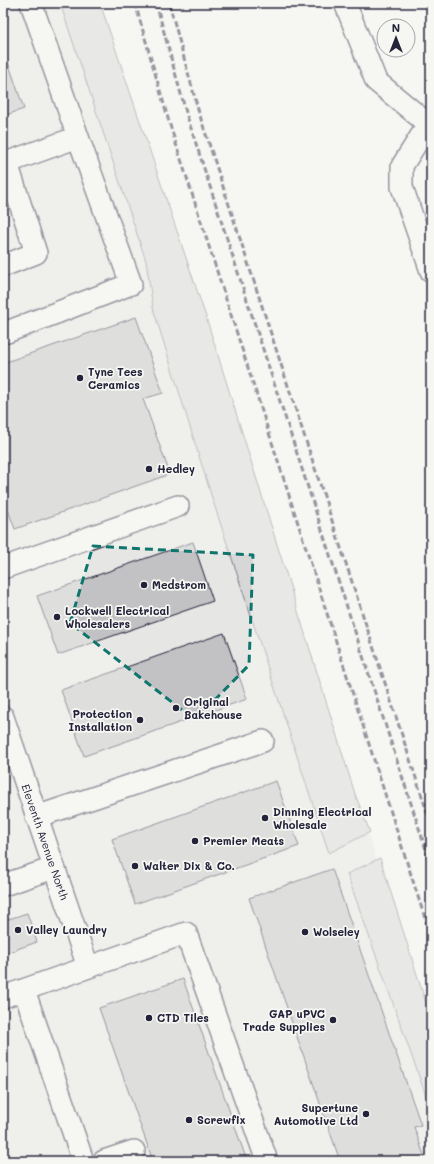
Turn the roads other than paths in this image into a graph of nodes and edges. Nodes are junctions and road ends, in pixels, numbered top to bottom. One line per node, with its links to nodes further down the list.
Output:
1 (31, 3): 4 (street)
2 (345, 3): 3 (street)
3 (429, 122): 7 (street)
4 (78, 137): 5 (street); 8 (street)
5 (5, 163): 6 (street)
6 (3, 266)
7 (431, 271)
8 (7, 332)
9 (178, 506): 10 (street)
10 (3, 568)
11 (3, 717): 13 (street, Eleventh Avenue North)
12 (263, 741): 14 (street)
13 (11, 765): 14 (street, Eleventh Avenue North)
14 (36, 817): 15 (street, Eleventh Avenue North)
15 (54, 868): 16 (street); 17 (street, Eleventh Avenue North)
16 (3, 885)
17 (88, 967): 18 (street); 23 (street)
18 (24, 990): 19 (street); 21 (street)
19 (3, 997)
20 (134, 1151): 22 (street)
21 (83, 1161)
22 (104, 1161)
23 (267, 1161)

